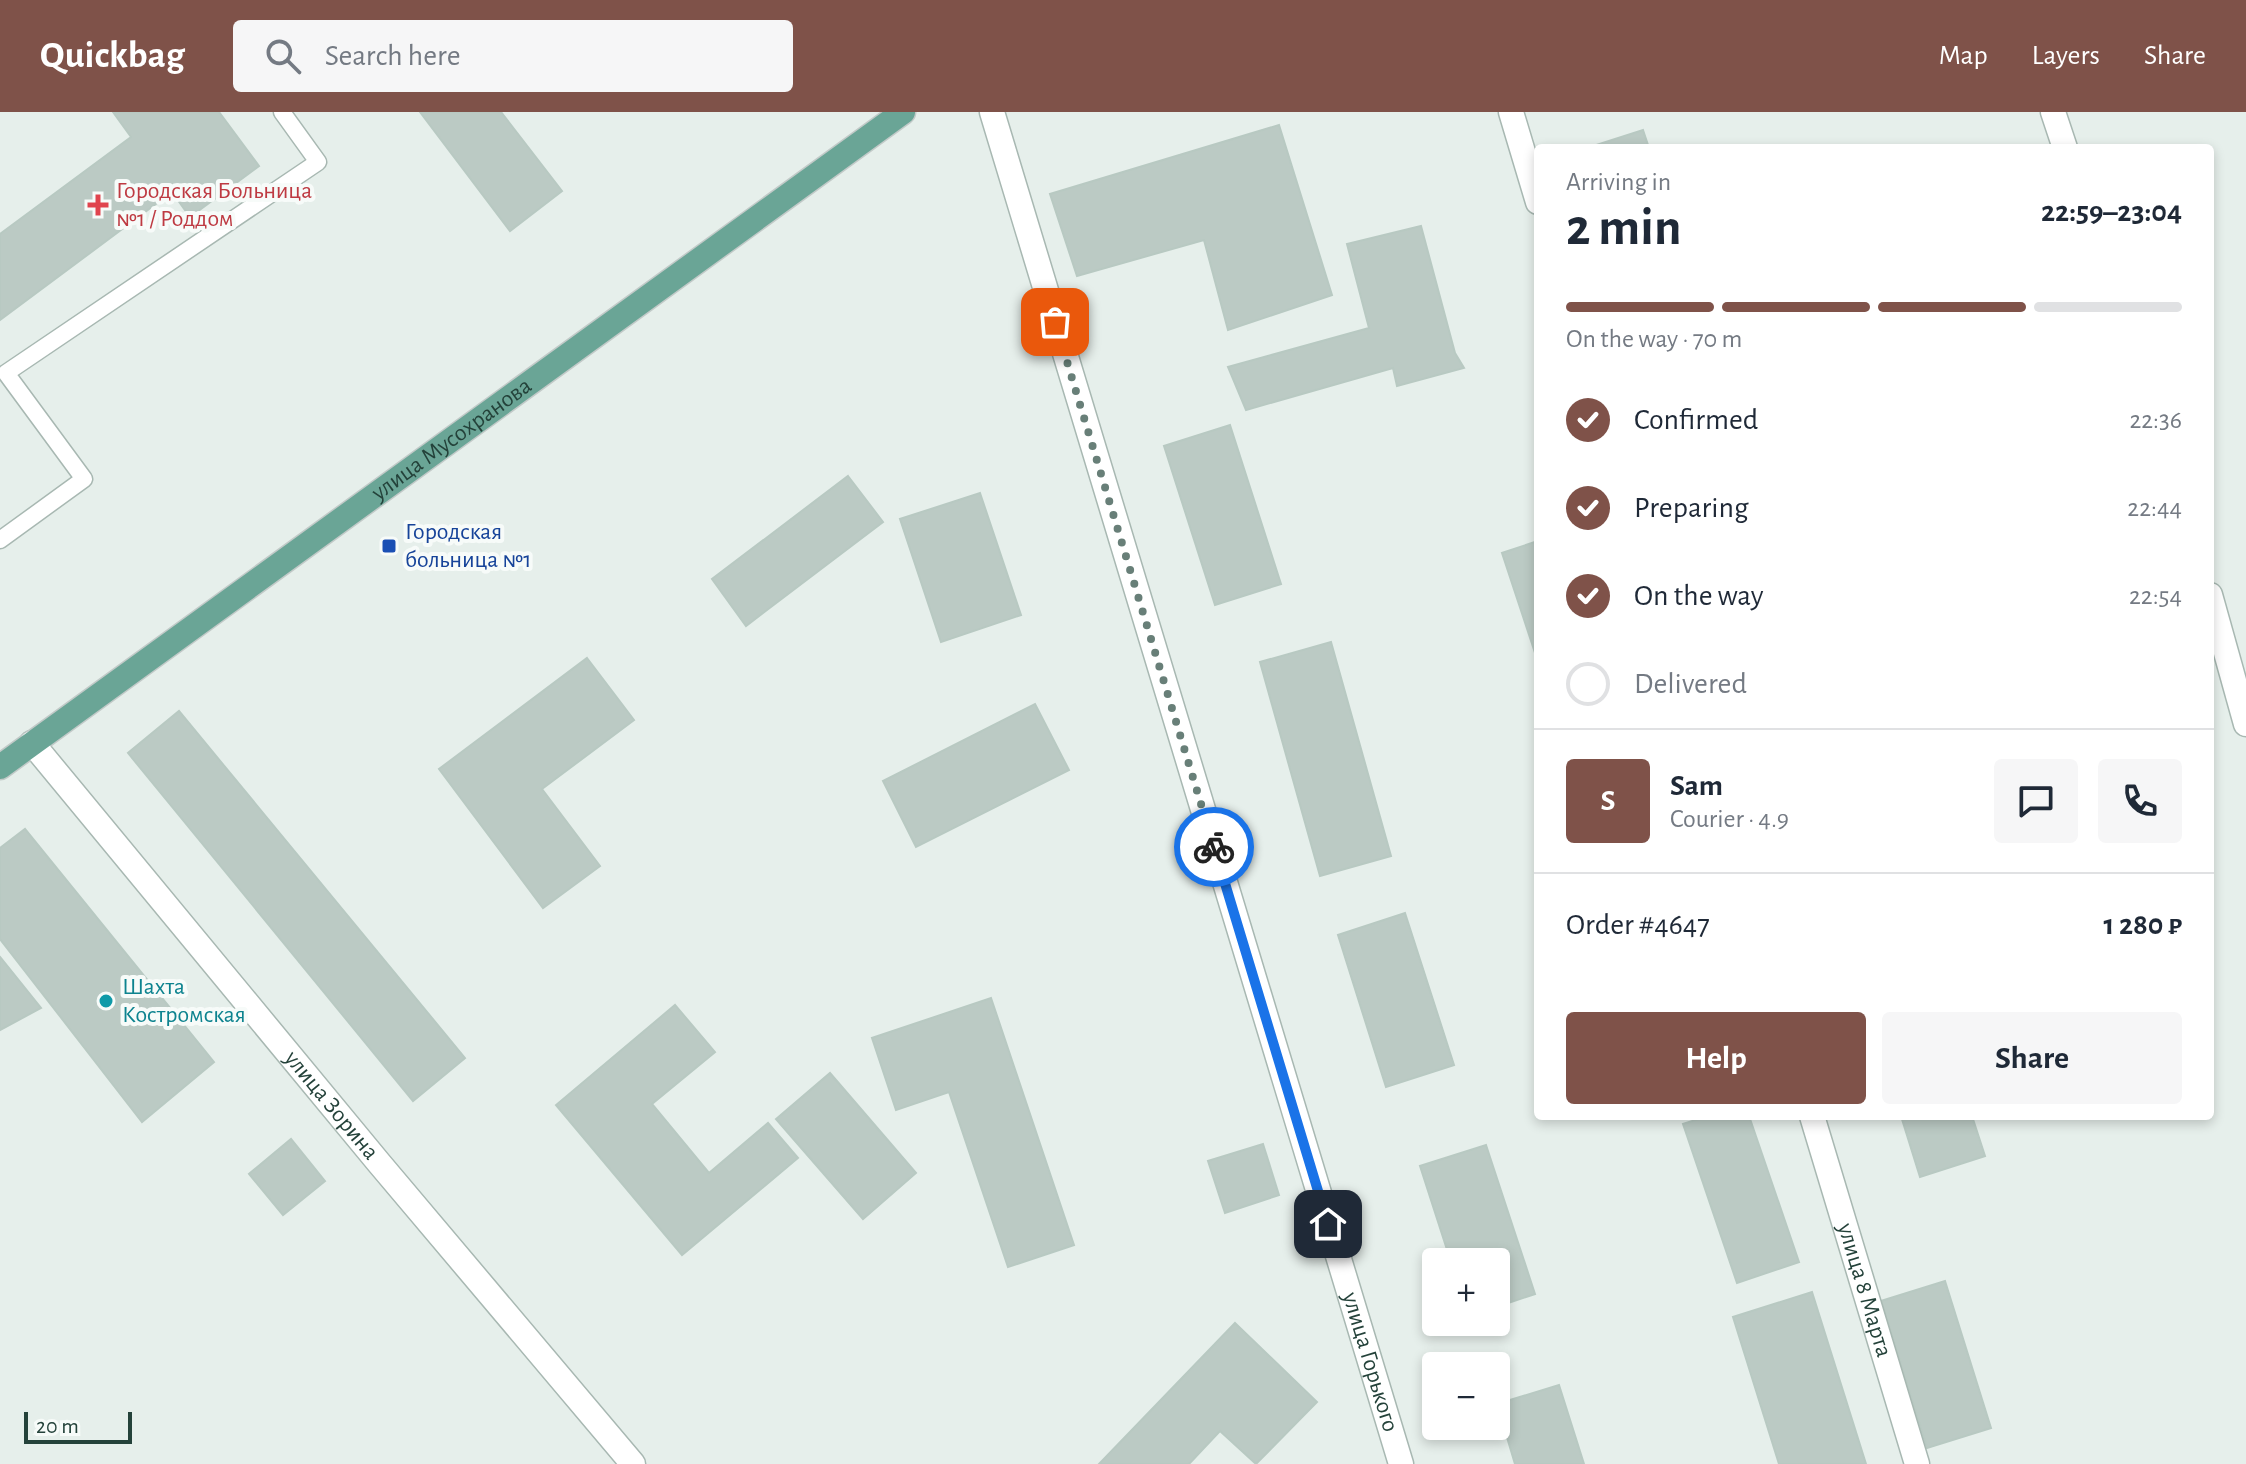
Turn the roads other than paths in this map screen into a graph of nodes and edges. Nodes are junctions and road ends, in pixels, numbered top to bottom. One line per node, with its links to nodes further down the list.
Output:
1 (282, 112): 8 (lane)
2 (903, 112): 11 (main road, улица Мусохранова)
3 (992, 112): 15 (street, улица Горького)
4 (1511, 112): 7 (street)
5 (2053, 112): 6 (street)
6 (2064, 144)
7 (1534, 189)
8 (0, 540)
9 (2214, 609): 10 (street)
10 (2246, 724)
11 (32, 743): 12 (main road, улица Мусохранова); 14 (street, улица Зорина)
12 (0, 767)
13 (1813, 1120): 16 (street, улица 8 Марта)
14 (633, 1464)
15 (1401, 1464)
16 (1917, 1464)

